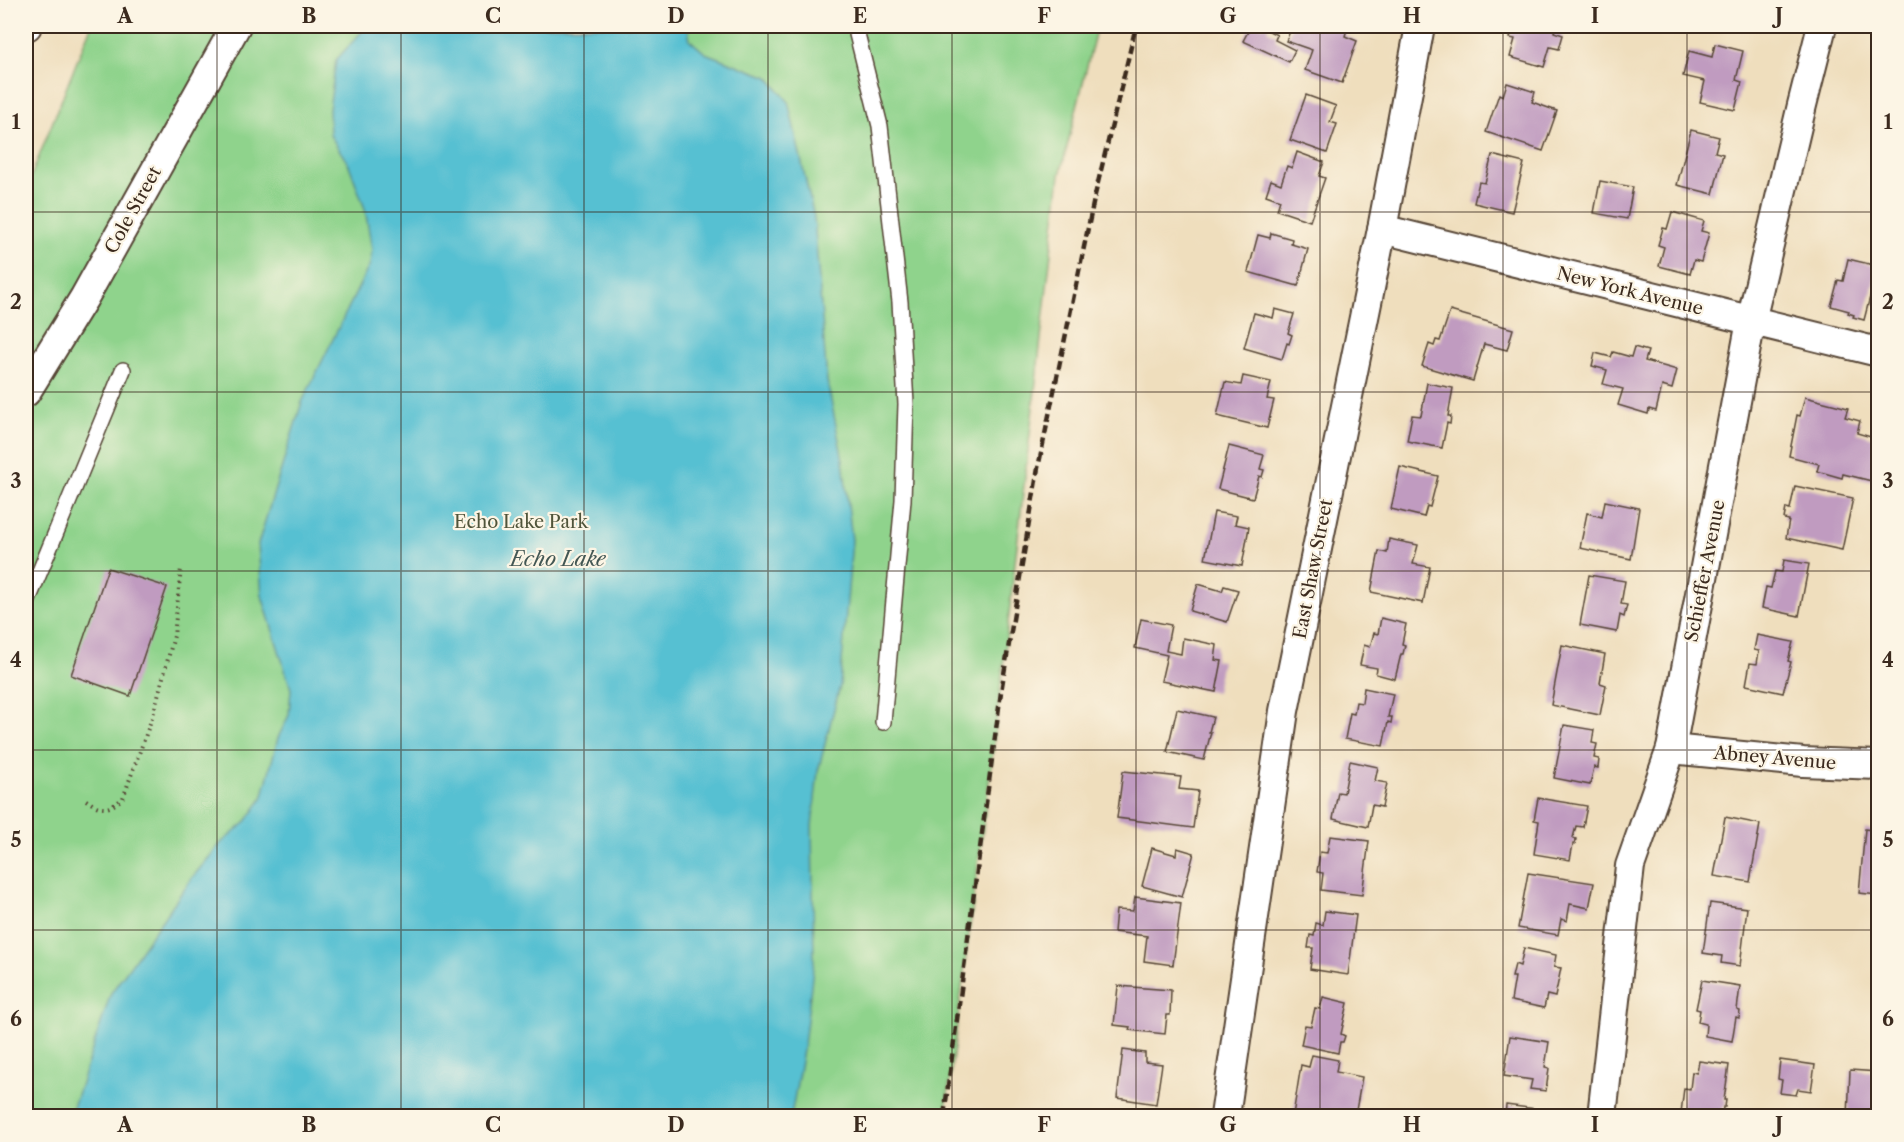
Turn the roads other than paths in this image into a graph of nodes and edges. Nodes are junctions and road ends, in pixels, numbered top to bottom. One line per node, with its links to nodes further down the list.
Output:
1 (236, 26): 9 (street, Cole Street)
2 (855, 26): 11 (lane)
3 (1420, 26): 5 (street, East Shaw Street)
4 (1822, 26): 6 (street, Schieffer Avenue)
5 (1382, 229): 6 (street, New York Avenue); 14 (street, East Shaw Street)
6 (1751, 321): 7 (street, New York Avenue); 12 (street, Schieffer Avenue)
7 (1878, 352)
8 (123, 370): 10 (lane)
9 (26, 392)
10 (26, 605)
11 (883, 722)
12 (1671, 749): 13 (street, Abney Avenue); 15 (street, Schieffer Avenue)
13 (1878, 765)
14 (1225, 1116)
15 (1602, 1116)

